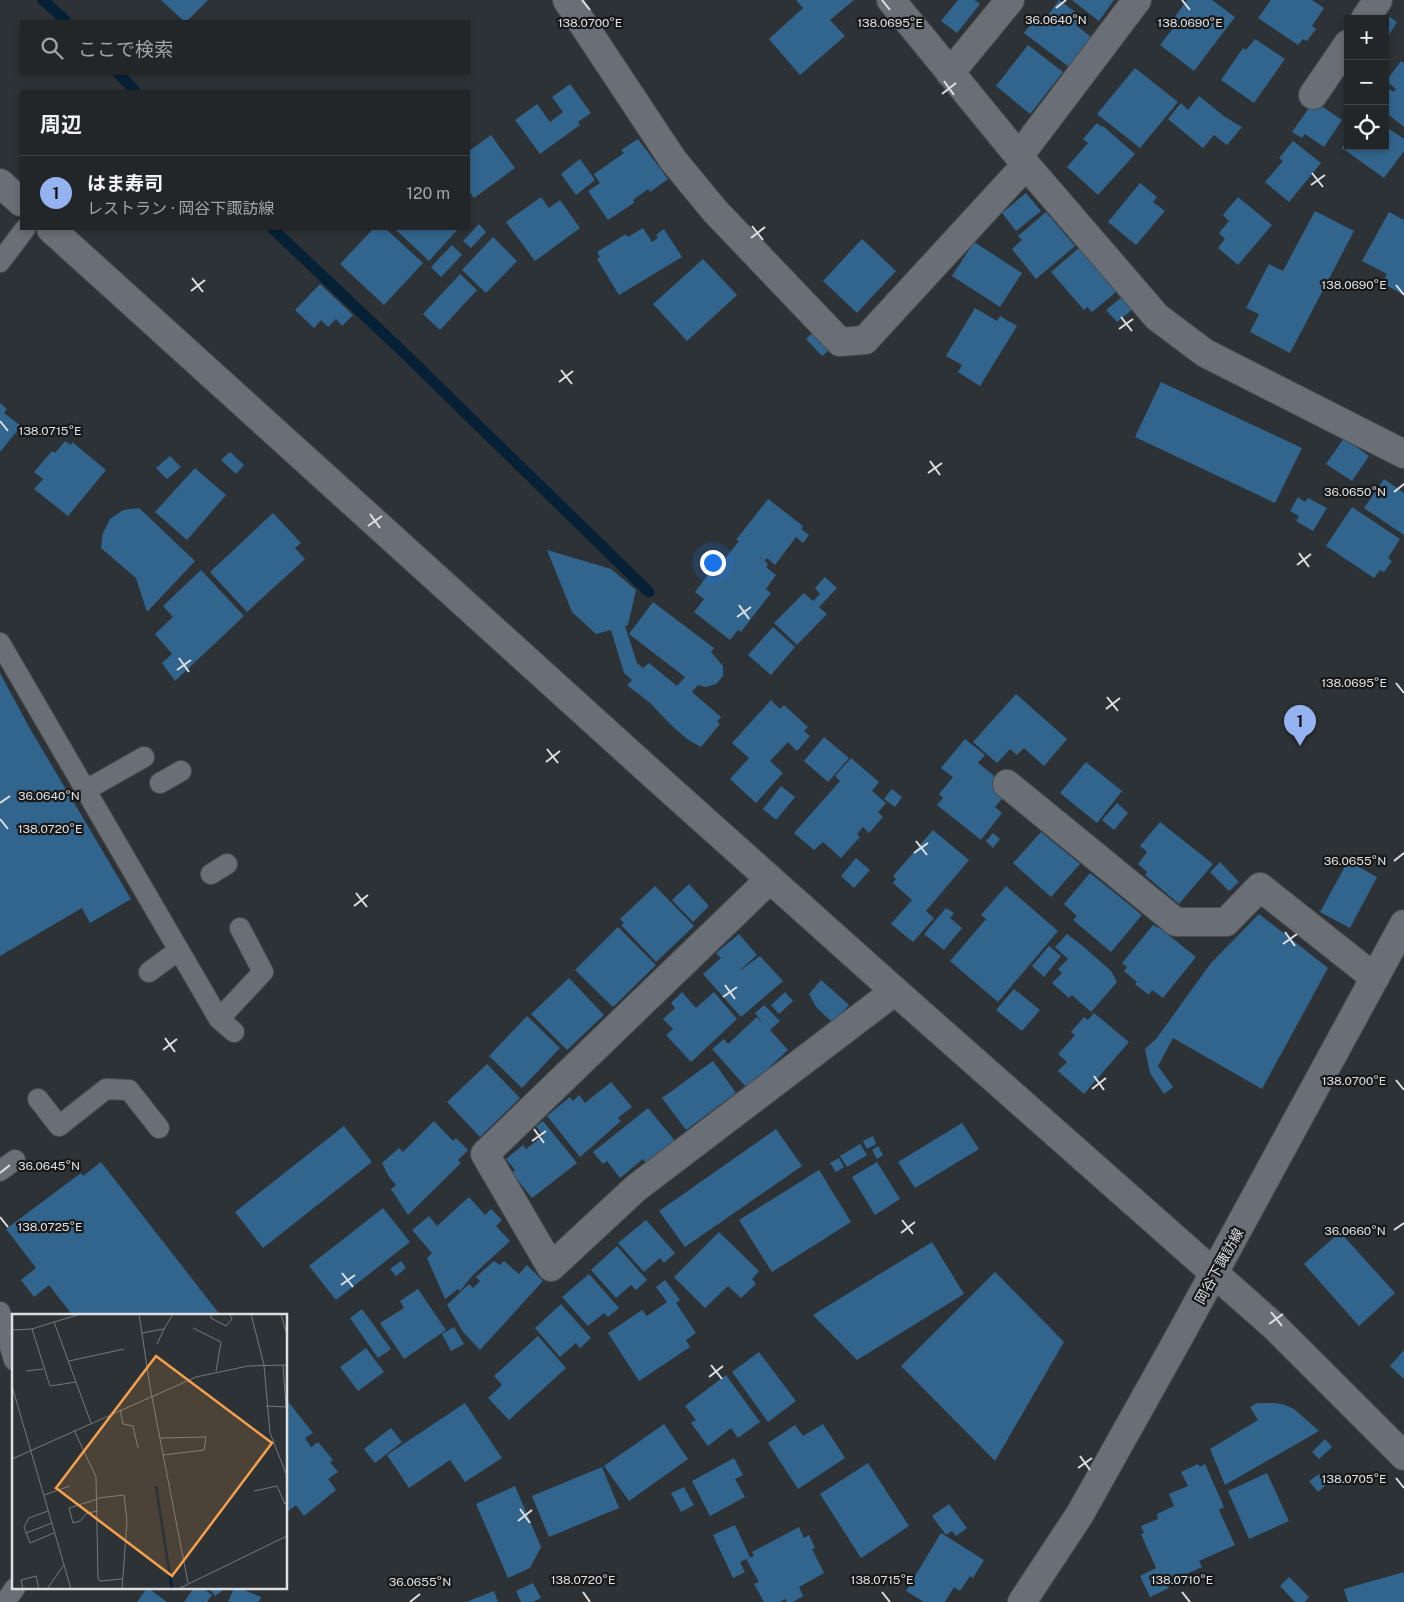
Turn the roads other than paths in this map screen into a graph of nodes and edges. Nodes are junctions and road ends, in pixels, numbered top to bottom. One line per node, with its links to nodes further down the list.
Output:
1 (567, 0): 10 (street)
2 (891, 0): 8 (street)
3 (1010, 0): 8 (street)
4 (1137, 0): 10 (street)
5 (1378, 0): 6 (street)
6 (1368, 15)
7 (1344, 50): 9 (street)
8 (950, 73): 10 (street)
9 (1313, 94)
10 (1022, 160): 16 (street)
11 (0, 184): 12 (street)
12 (20, 201)
13 (24, 230): 15 (lane)
14 (52, 230): 23 (street)
15 (0, 262)
16 (1404, 454)
17 (0, 643): 22 (lane)
18 (144, 757): 22 (lane)
19 (181, 771): 20 (lane)
20 (160, 784)
21 (1007, 784): 28 (street)
22 (86, 790): 26 (lane)
23 (770, 879): 29 (street); 29 (street)
24 (1404, 924): 28 (street, 岡谷下諏訪線)
25 (240, 928): 30 (lane)
26 (179, 950): 27 (lane); 30 (lane)
27 (149, 972)
28 (1375, 978): 34 (street, 岡谷下諏訪線)
29 (895, 992): 34 (street)
30 (219, 1019): 31 (lane)
31 (234, 1032)
32 (38, 1099): 33 (lane)
33 (158, 1128)
34 (1214, 1274): 37 (street); 40 (street, 岡谷下諏訪線)
35 (0, 1312): 36 (lane)
36 (12, 1353)
37 (1404, 1456)
38 (14, 1590): 39 (lane)
39 (5, 1602)
40 (1022, 1602)

